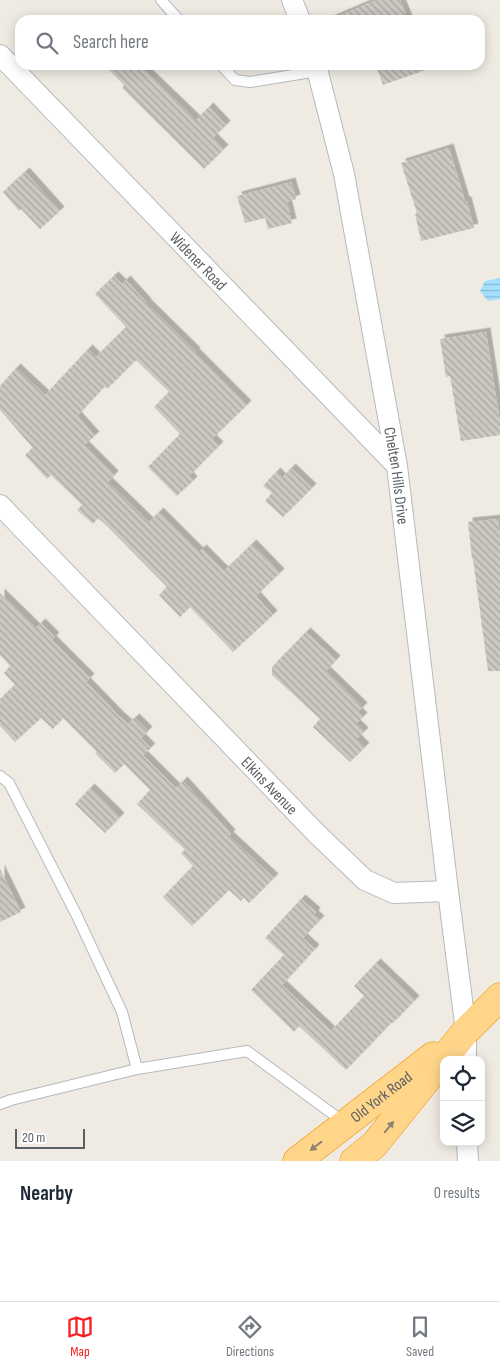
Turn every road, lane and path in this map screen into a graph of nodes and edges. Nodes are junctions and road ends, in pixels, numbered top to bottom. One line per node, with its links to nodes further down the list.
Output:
1 (161, 0): 3 (lane)
2 (292, 0): 4 (street)
3 (174, 15)
4 (298, 15)
5 (0, 55): 9 (street, Widener Road)
6 (226, 70): 7 (lane)
7 (307, 70)
8 (318, 70): 9 (street, Chelten Hills Drive)
9 (398, 466): 12 (street, Chelten Hills Drive)
10 (0, 505): 12 (street, Elkins Avenue)
11 (0, 776): 16 (lane)
12 (448, 891): 14 (street)
13 (500, 997): 14 (highway, Old York Road)
14 (466, 1031): 15 (street); 18 (highway, Old York Road); 21 (highway, Old York Road, one-way to 14)
15 (466, 1056)
16 (137, 1069): 17 (lane); 18 (lane)
17 (0, 1104)
18 (345, 1123): 20 (highway, Old York Road, one-way to 20)
19 (467, 1146): 22 (street)
20 (297, 1161)
21 (354, 1161)
22 (468, 1161)

